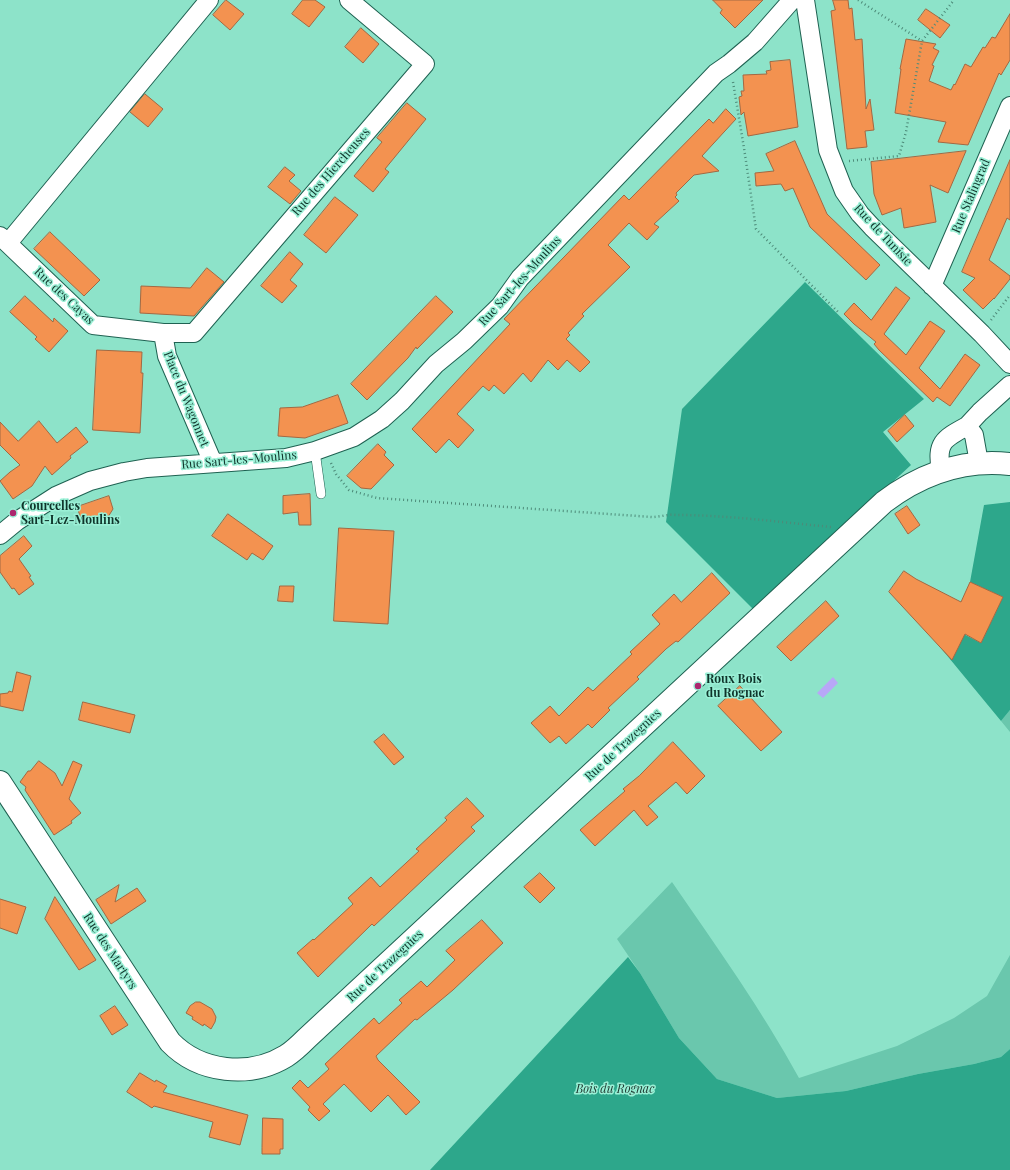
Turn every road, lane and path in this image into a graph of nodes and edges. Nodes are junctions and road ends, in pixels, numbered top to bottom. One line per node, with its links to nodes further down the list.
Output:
1 (209, 0): 11 (street)
2 (349, 0): 15 (street, Rue des Hiercheuses)
3 (792, 0): 8 (street, Rue Sart-les-Moulins)
4 (805, 0): 10 (street, Rue de Tunisie)
5 (858, 0): 7 (path)
6 (954, 0): 7 (path)
7 (922, 42): 10 (path)
8 (729, 64): 14 (path); 20 (street, Rue Sart-les-Moulins)
9 (1010, 106): 12 (street, Rue Stalingrad)
10 (832, 163): 12 (street, Rue de Tunisie)
11 (4, 239): 15 (street, Rue des Cayas)
12 (932, 286): 16 (street, Rue de Tunisie)
13 (1010, 295): 16 (path)
14 (839, 313)
15 (163, 333): 21 (street, Place du Wagonnet)
16 (982, 334): 17 (street, Rue de Tunisie)
17 (1010, 364)
18 (1010, 385): 19 (street)
19 (967, 426): 22 (street); 24 (street)
20 (320, 449): 21 (street, Rue Sart-les-Moulins); 25 (lane); 27 (path)
21 (213, 463): 26 (street, Rue Sart-les-Moulins)
22 (979, 463): 23 (main road, Rue de Trazegnies); 24 (main road, Rue de Trazegnies)
23 (1010, 464)
24 (941, 471): 27 (main road, Rue de Trazegnies)
25 (322, 494)
26 (0, 535)
27 (848, 535): 29 (main road, Rue de Trazegnies)
28 (0, 782): 29 (main road, Rue des Martyrs)
29 (254, 1068)

